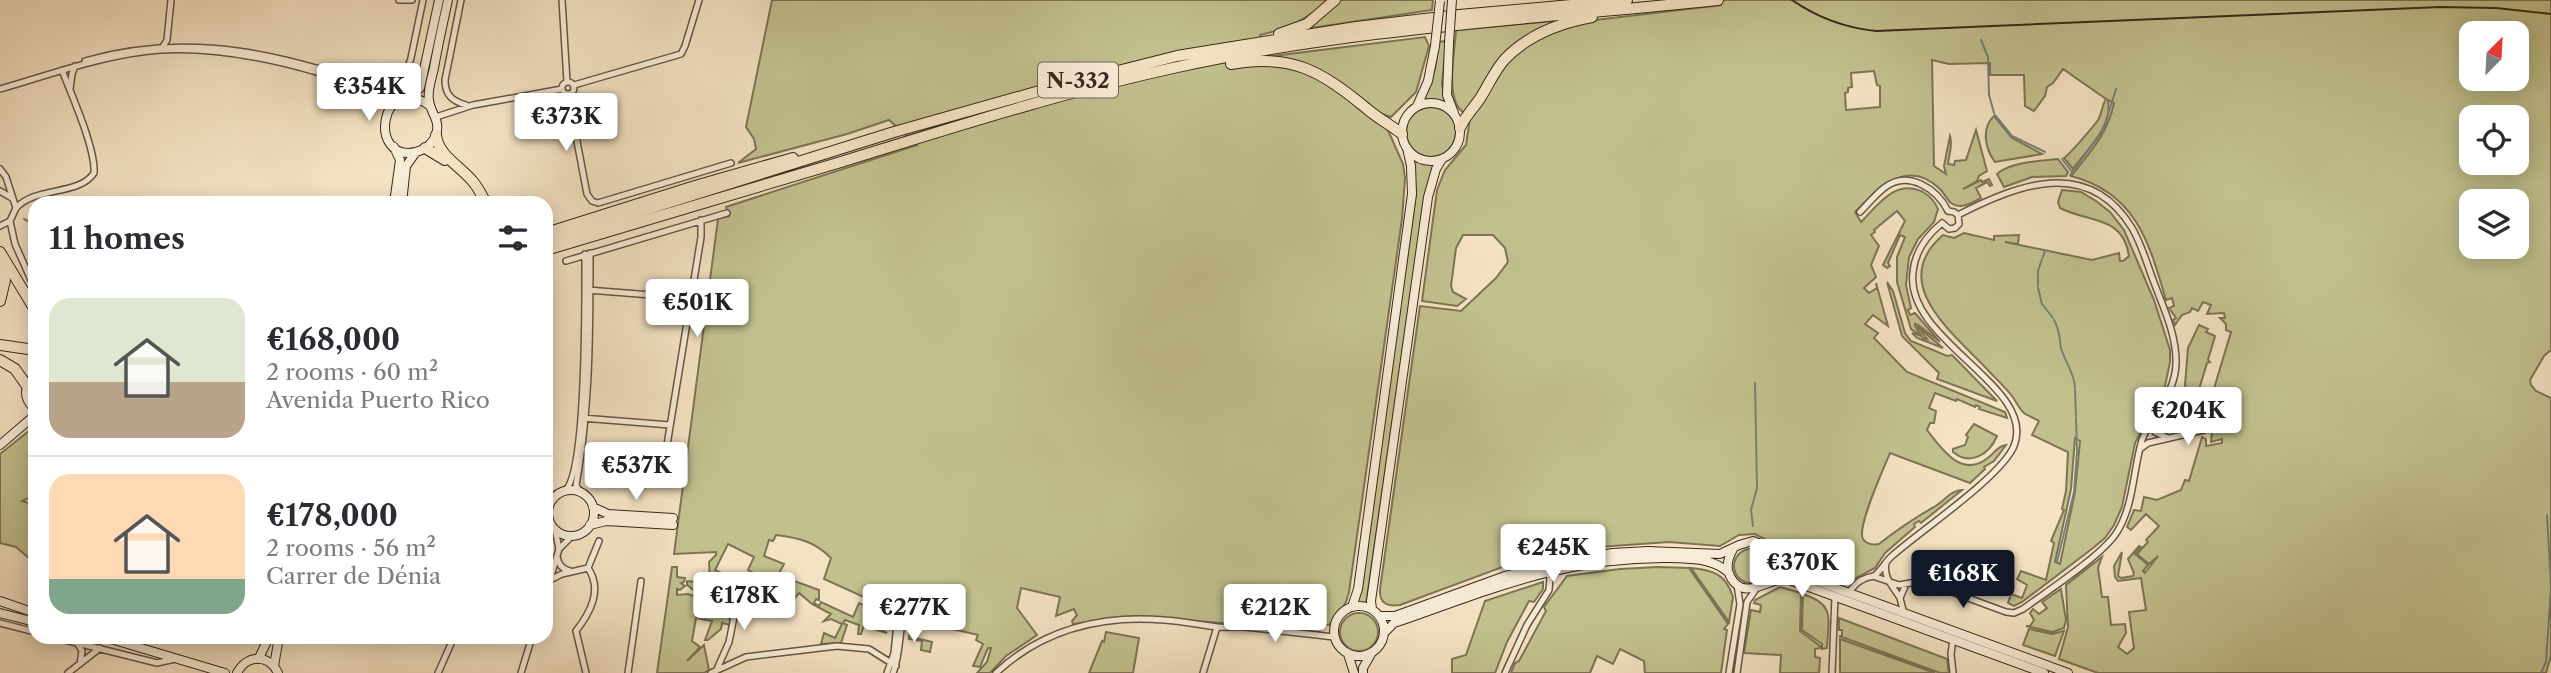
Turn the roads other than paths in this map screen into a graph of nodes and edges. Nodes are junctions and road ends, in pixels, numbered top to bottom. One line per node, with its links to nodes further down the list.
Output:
1 (171, 0): 16 (street)
2 (399, 0): 3 (street)
3 (412, 0)
4 (423, 0): 27 (street)
5 (439, 0): 27 (main road)
6 (448, 0): 29 (main road)
7 (461, 0): 28 (street)
8 (562, 0): 20 (street)
9 (699, 0): 21 (street)
10 (1335, 0): 17 (highway)
11 (1452, 0): 34 (main road, bridge)
12 (1627, 0): 17 (highway, N-332)
13 (1718, 0): 15 (highway, N-332)
14 (1440, 1): 31 (main road, bridge)
15 (1704, 1): 22 (highway, N-332); 36 (highway)
16 (161, 48): 18 (street); 19 (street); 27 (street); 32 (street)
17 (1177, 56): 37 (highway, N-332)
18 (75, 66): 19 (street); 24 (street)
19 (62, 70): 23 (street); 24 (street)
20 (567, 82): 21 (street); 25 (street)
21 (574, 85): 26 (street)
22 (1102, 85): 38 (highway); 65 (highway, N-332)
23 (0, 89)
24 (70, 89): 47 (street)
25 (562, 89): 26 (street); 30 (street)
26 (568, 94): 44 (street)
27 (406, 97): 29 (main road); 32 (main road)
28 (450, 98): 30 (street); 33 (street)
29 (430, 106): 35 (main road)
30 (469, 106): 33 (street)
31 (1416, 107): 34 (main road); 38 (main road)
32 (389, 109): 40 (main road)
33 (447, 113): 35 (street)
34 (1455, 116): 36 (main road)
35 (436, 117): 39 (main road)
36 (1460, 128): 43 (main road)
37 (894, 132): 63 (highway); 64 (highway, N-332)
38 (1402, 134): 41 (main road)
39 (436, 135): 42 (main road); 51 (highway)
40 (394, 147): 42 (main road); 48 (main road)
41 (1407, 148): 43 (main road); 125 (main road)
42 (421, 150): 49 (main road); 50 (highway)
43 (1443, 159): 126 (main road)
44 (731, 163)
45 (0, 169): 52 (street)
46 (0, 191): 52 (street)
47 (33, 196)
48 (395, 196)
49 (403, 196)
50 (476, 196)
51 (482, 196)
52 (12, 198): 54 (street)
53 (28, 200): 54 (street)
54 (16, 208): 60 (street)
55 (1948, 211): 56 (street); 58 (street); 61 (street)
56 (1860, 212)
57 (727, 213): 59 (street)
58 (1958, 215): 61 (street); 82 (street)
59 (701, 219): 67 (street); 83 (street)
60 (10, 221): 62 (street); 70 (street)
61 (1942, 223): 103 (street)
62 (0, 226)
63 (553, 230)
64 (553, 239)
65 (553, 250)
66 (0, 252): 73 (highway)
67 (588, 254): 69 (street); 71 (street)
68 (0, 258): 74 (highway)
69 (566, 261)
70 (28, 273)
71 (588, 290): 72 (street); 80 (street)
72 (651, 295)
73 (28, 298)
74 (0, 301)
75 (0, 344): 76 (highway)
76 (28, 347)
77 (0, 360): 78 (highway)
78 (27, 386): 79 (main road)
79 (28, 400)
80 (583, 418): 83 (street); 89 (street); 90 (street)
81 (28, 421): 86 (main road)
82 (2151, 423): 85 (street); 87 (street)
83 (670, 425): 88 (street)
84 (2204, 430): 85 (street)
85 (2168, 438): 87 (street)
86 (0, 445)
87 (2140, 449): 114 (street)
88 (668, 459)
89 (565, 491): 90 (main road); 91 (main road)
90 (581, 493): 93 (main road)
91 (556, 496): 92 (main road)
92 (553, 500)
93 (593, 507): 95 (main road); 95 (main road)
94 (553, 525): 96 (main road)
95 (590, 525): 97 (main road)
96 (555, 529): 97 (main road); 99 (street)
97 (572, 536): 99 (street)
98 (599, 541): 105 (street)
99 (559, 548): 102 (street)
100 (1733, 549): 101 (main road); 108 (main road); 130 (main road)
101 (1771, 552): 113 (main road); 117 (main road)
102 (557, 556): 104 (street); 107 (street)
103 (1887, 560): 109 (street); 112 (street)
104 (553, 568)
105 (590, 570): 107 (street); 160 (street)
106 (1548, 571): 108 (main road); 137 (main road); 169 (street)
107 (573, 572): 110 (street)
108 (1728, 572): 115 (main road)
109 (1873, 576): 112 (street); 117 (street)
110 (553, 580)
111 (641, 581): 161 (street)
112 (1888, 581): 114 (street); 120 (street)
113 (1767, 583): 116 (main road); 118 (main road)
114 (1906, 584): 120 (street)
115 (1737, 585): 116 (main road); 170 (street)
116 (1756, 589): 171 (street)
117 (1848, 593): 129 (main road)
118 (1836, 595): 139 (main road); 172 (street)
119 (715, 597): 121 (street); 121 (street); 124 (street)
120 (1900, 598): 129 (street)
121 (723, 600): 124 (street)
122 (0, 603): 127 (main road)
123 (903, 606): 152 (street)
124 (723, 607): 154 (street)
125 (1352, 607): 126 (main road); 138 (main road)
126 (1372, 610): 130 (main road)
127 (28, 612)
128 (0, 613): 131 (main road)
129 (1903, 614): 175 (main road)
130 (1379, 616): 137 (main road)
131 (28, 620)
132 (0, 623): 133 (street)
133 (8, 625): 135 (street); 136 (street)
134 (1217, 627): 138 (street); 165 (street); 166 (street)
135 (0, 630)
136 (28, 630)
137 (1385, 632): 148 (main road)
138 (1335, 637): 147 (main road)
139 (1953, 639): 173 (street); 174 (main road)
140 (78, 644): 146 (street); 151 (street)
141 (130, 644): 149 (main road)
142 (265, 644): 150 (main road)
143 (278, 644): 153 (main road)
144 (451, 644): 158 (street)
145 (531, 644): 159 (street)
146 (100, 648): 149 (street); 151 (street)
147 (1348, 654): 148 (main road); 167 (main road)
148 (1371, 654): 168 (main road)
149 (177, 657): 156 (main road)
150 (258, 658): 153 (main road); 155 (main road)
151 (80, 664): 157 (street)
152 (893, 664): 154 (street); 163 (street); 164 (street)
153 (276, 669)
154 (717, 669): 162 (street)
155 (238, 671): 156 (main road)
156 (223, 672)
157 (68, 673)
158 (438, 673)
159 (522, 673)
160 (586, 673)
161 (628, 673)
162 (711, 673)
163 (887, 673)
164 (893, 673)
165 (996, 673)
166 (1203, 673)
167 (1354, 673)
168 (1363, 673)
169 (1505, 673)
170 (1729, 673)
171 (1737, 673)
172 (1832, 673)
173 (1953, 673)
174 (2044, 673)
175 (2068, 673)

